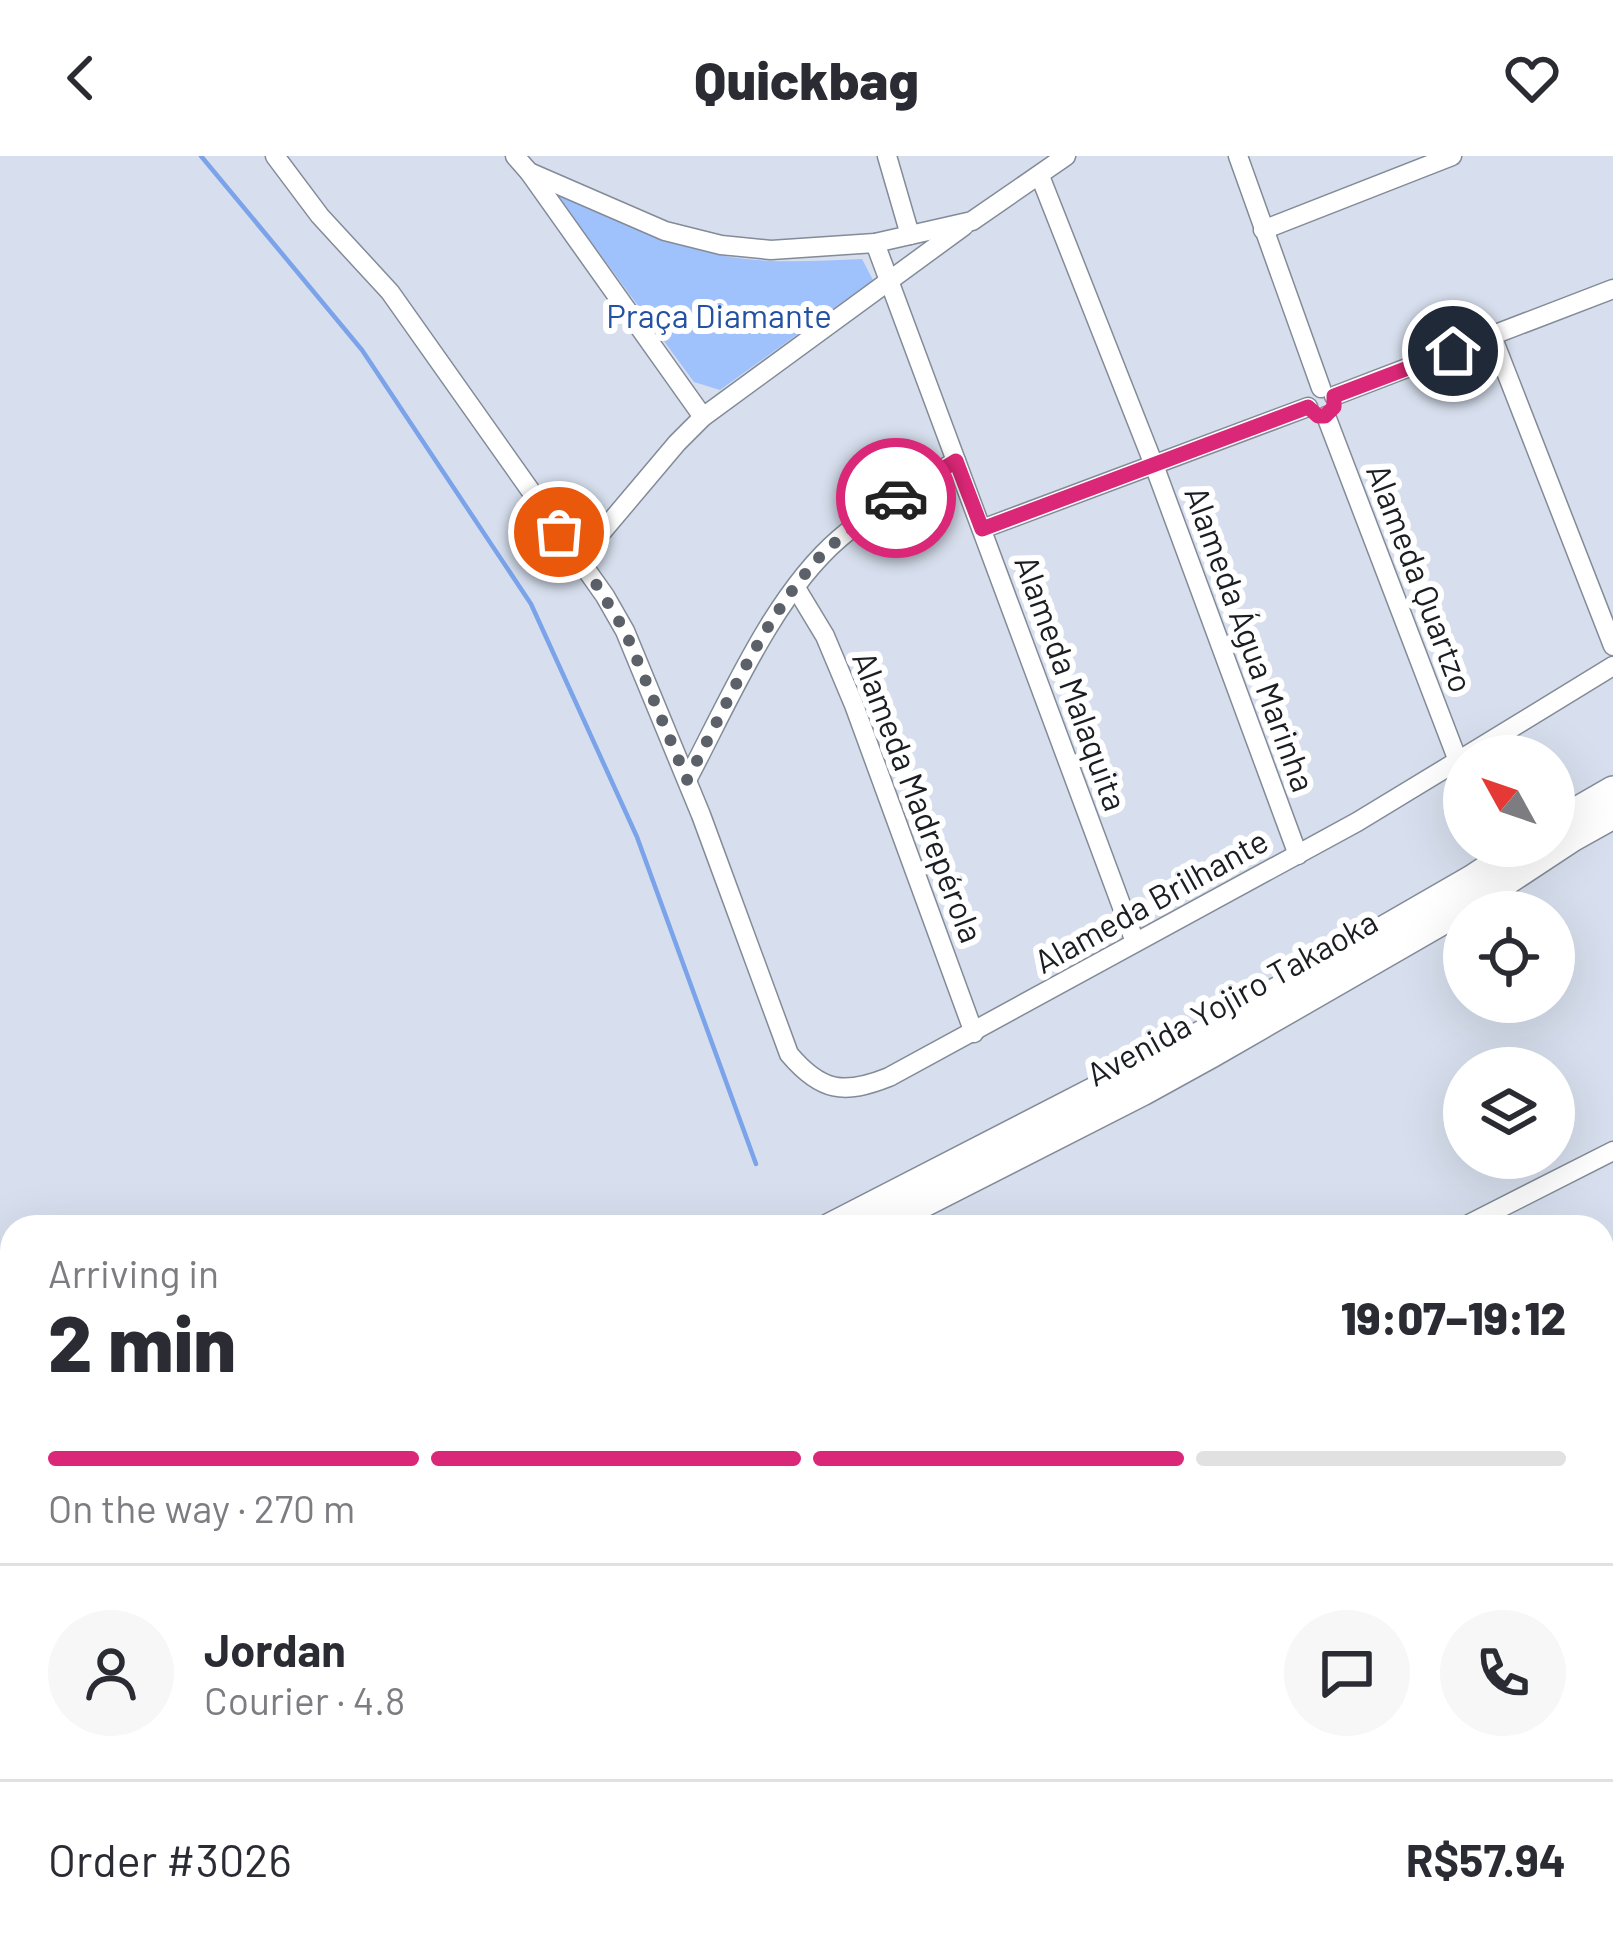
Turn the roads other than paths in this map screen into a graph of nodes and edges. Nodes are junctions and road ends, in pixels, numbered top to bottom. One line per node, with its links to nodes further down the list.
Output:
1 (275, 156): 22 (street)
2 (515, 156): 7 (street)
3 (887, 156): 11 (street)
4 (1066, 156): 8 (street)
5 (1238, 156): 10 (street)
6 (1452, 156): 10 (street)
7 (529, 172): 12 (street); 18 (street)
8 (1040, 176): 9 (street); 20 (street, Alameda Água Marinha)
9 (972, 221): 11 (street); 13 (street)
10 (1263, 230): 16 (street)
11 (910, 236): 12 (street)
12 (875, 244): 13 (street, Alameda Malaquita)
13 (889, 282): 18 (street); 19 (street, Alameda Malaquita)
14 (1613, 290): 15 (street)
15 (1492, 336): 16 (street); 24 (street)
16 (1327, 392): 17 (street)
17 (1317, 411): 20 (street); 26 (street, Alameda Quartzo)
18 (703, 417): 22 (street)
19 (956, 461): 21 (street, Alameda Malaquita); 23 (street)
20 (1154, 465): 21 (street); 33 (street, Alameda Água Marinha)
21 (982, 529): 35 (street, Alameda Malaquita)
22 (580, 558): 29 (street)
23 (796, 588): 29 (street); 36 (street, Alameda Madrepérola)
24 (1613, 646)
25 (1613, 666): 27 (street, Alameda Brilhante)
26 (1453, 735)
27 (1500, 735)
28 (1443, 770): 33 (street, Alameda Brilhante)
29 (687, 780): 36 (street, Alameda Brilhante)
30 (1613, 790): 31 (main road)
31 (1575, 812)
32 (1613, 815): 39 (main road, Avenida Yojiro Takaoka)
33 (1298, 855): 35 (street, Alameda Brilhante)
34 (1490, 867): 38 (main road, Avenida Yojiro Takaoka)
35 (1135, 942): 36 (street, Alameda Brilhante)
36 (974, 1033)
37 (1613, 1151): 40 (street)
38 (853, 1215)
39 (900, 1215)
40 (1487, 1215)

